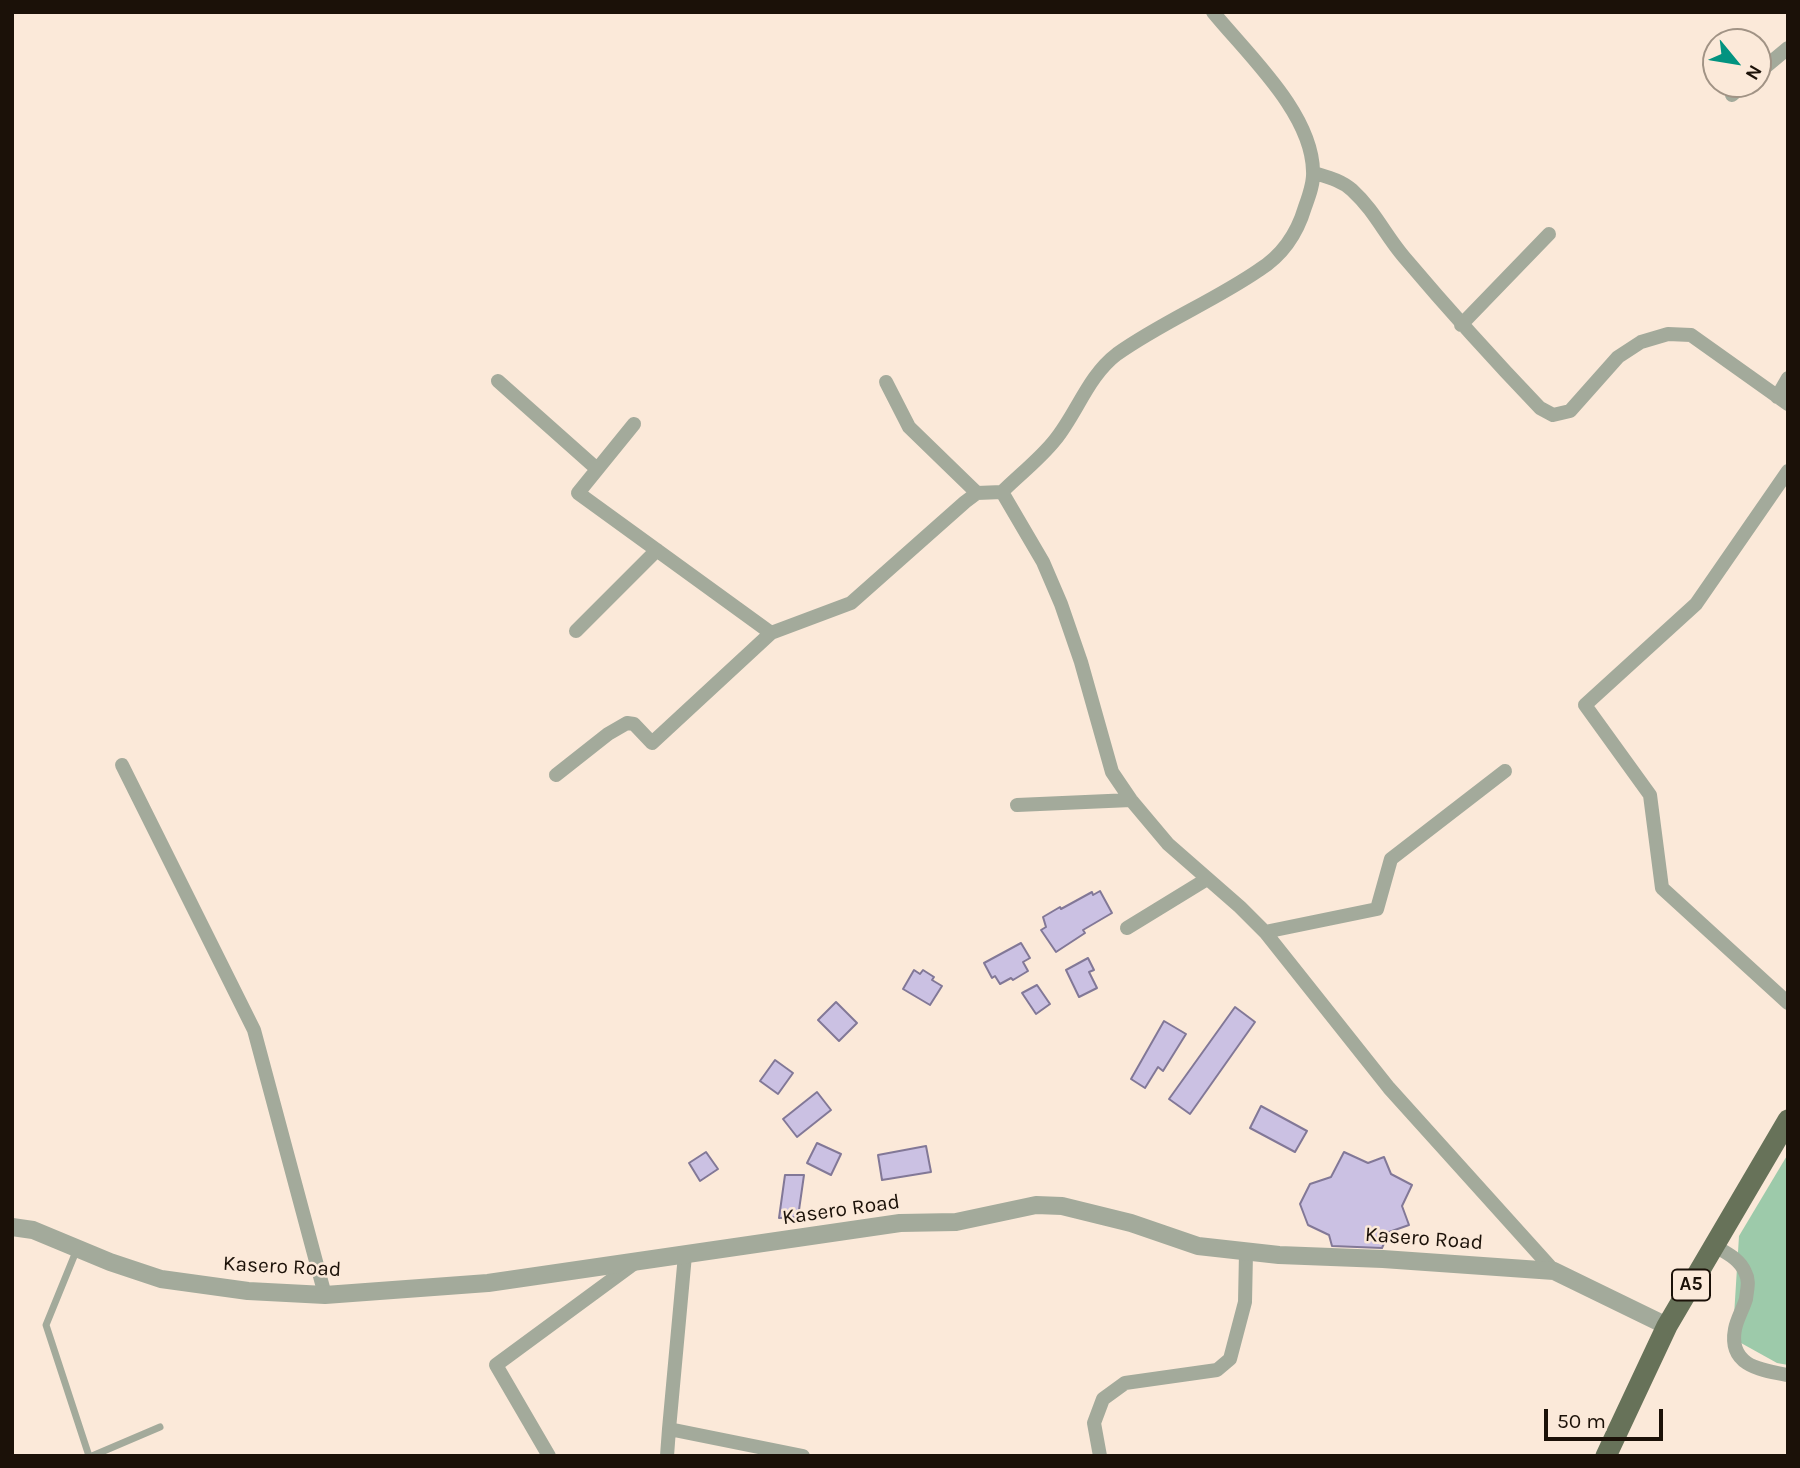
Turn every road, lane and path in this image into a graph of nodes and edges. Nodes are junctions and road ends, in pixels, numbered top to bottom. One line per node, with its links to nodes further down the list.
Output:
1 (1221, 15): 4 (street)
2 (1788, 48): 3 (street)
3 (1772, 61)
4 (1314, 173): 6 (street); 14 (street)
5 (1549, 234): 6 (street)
6 (1461, 325): 10 (street)
7 (1788, 378): 10 (street)
8 (498, 381): 12 (street)
9 (886, 382): 15 (street)
10 (1783, 401)
11 (634, 424): 12 (street)
12 (597, 469): 16 (street)
13 (1788, 471): 27 (street)
14 (1002, 492): 15 (street); 22 (street)
15 (977, 493): 18 (street)
16 (657, 550): 17 (street); 18 (street)
17 (576, 631)
18 (771, 633): 21 (street)
19 (122, 765): 36 (street)
20 (1505, 771): 26 (street)
21 (556, 775)
22 (1131, 800): 23 (street); 24 (street)
23 (1017, 805)
24 (1207, 878): 25 (street); 26 (street)
25 (1127, 928)
26 (1265, 932): 35 (street)
27 (1788, 1003)
28 (1788, 1121): 30 (main road, A5)
29 (12, 1227): 31 (street, Kasero Road)
30 (1713, 1245): 37 (main road, A5); 38 (street)
31 (77, 1249): 36 (street, Kasero Road); 41 (lane)
32 (1246, 1252): 33 (street, Kasero Road); 35 (street, Kasero Road); 45 (street)
33 (685, 1255): 34 (street, Kasero Road); 40 (street)
34 (637, 1262): 36 (street, Kasero Road); 42 (street)
35 (1554, 1271): 37 (street, Kasero Road)
36 (325, 1295)
37 (1667, 1326): 46 (main road, A5)
38 (1788, 1375)
39 (160, 1427): 41 (lane)
40 (669, 1429): 43 (street); 44 (street)
41 (91, 1456)
42 (549, 1456)
43 (667, 1456)
44 (803, 1456)
45 (1100, 1456)
46 (1606, 1456)

